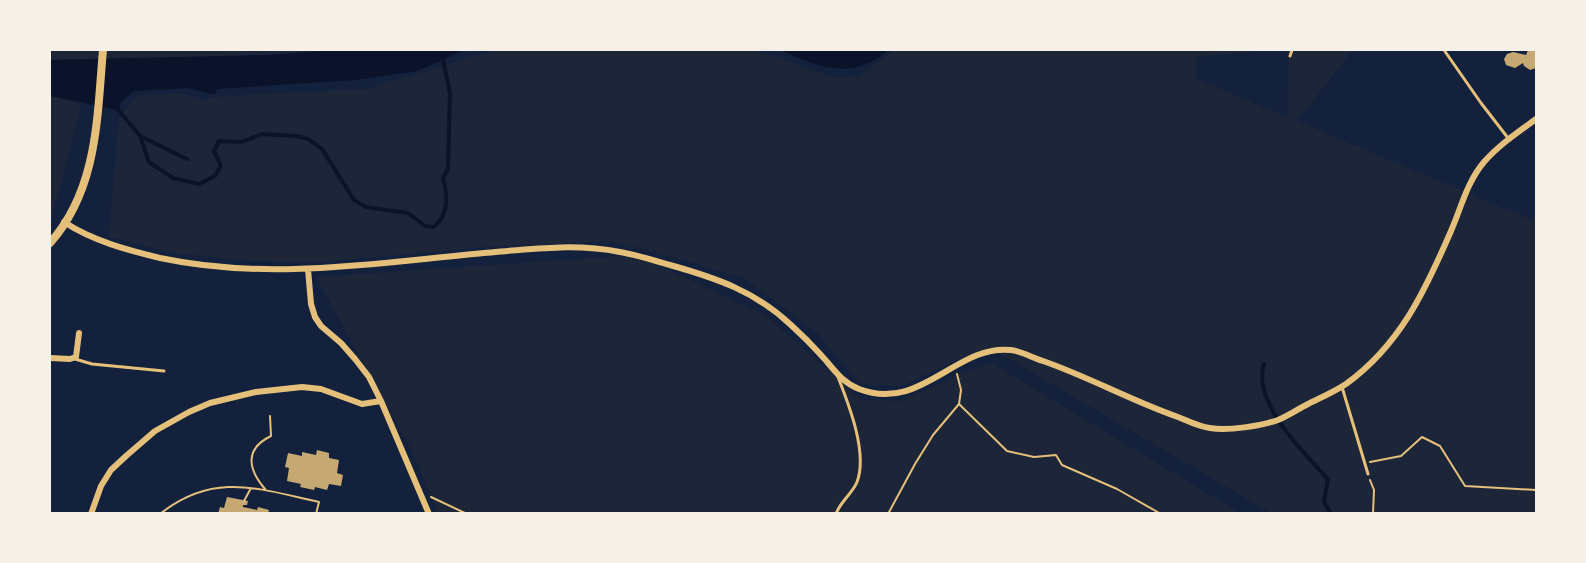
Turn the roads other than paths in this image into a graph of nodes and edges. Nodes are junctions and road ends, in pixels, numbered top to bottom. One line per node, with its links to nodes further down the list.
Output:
1 (103, 50): 7 (main road)
2 (1292, 50): 4 (lane)
3 (1444, 50): 6 (lane)
4 (1290, 57)
5 (1536, 118): 6 (street)
6 (1508, 138): 15 (street)
7 (64, 222): 8 (main road); 9 (street)
8 (50, 243)
9 (308, 269): 14 (street); 16 (street)
10 (79, 333): 12 (street)
11 (50, 358): 12 (street)
12 (73, 358): 13 (lane)
13 (165, 371)
14 (838, 377): 15 (street); 20 (lane)
15 (1342, 387): 17 (lane)
16 (381, 401): 18 (street); 19 (street)
17 (1368, 474)
18 (91, 513)
19 (429, 513)
20 (836, 513)

